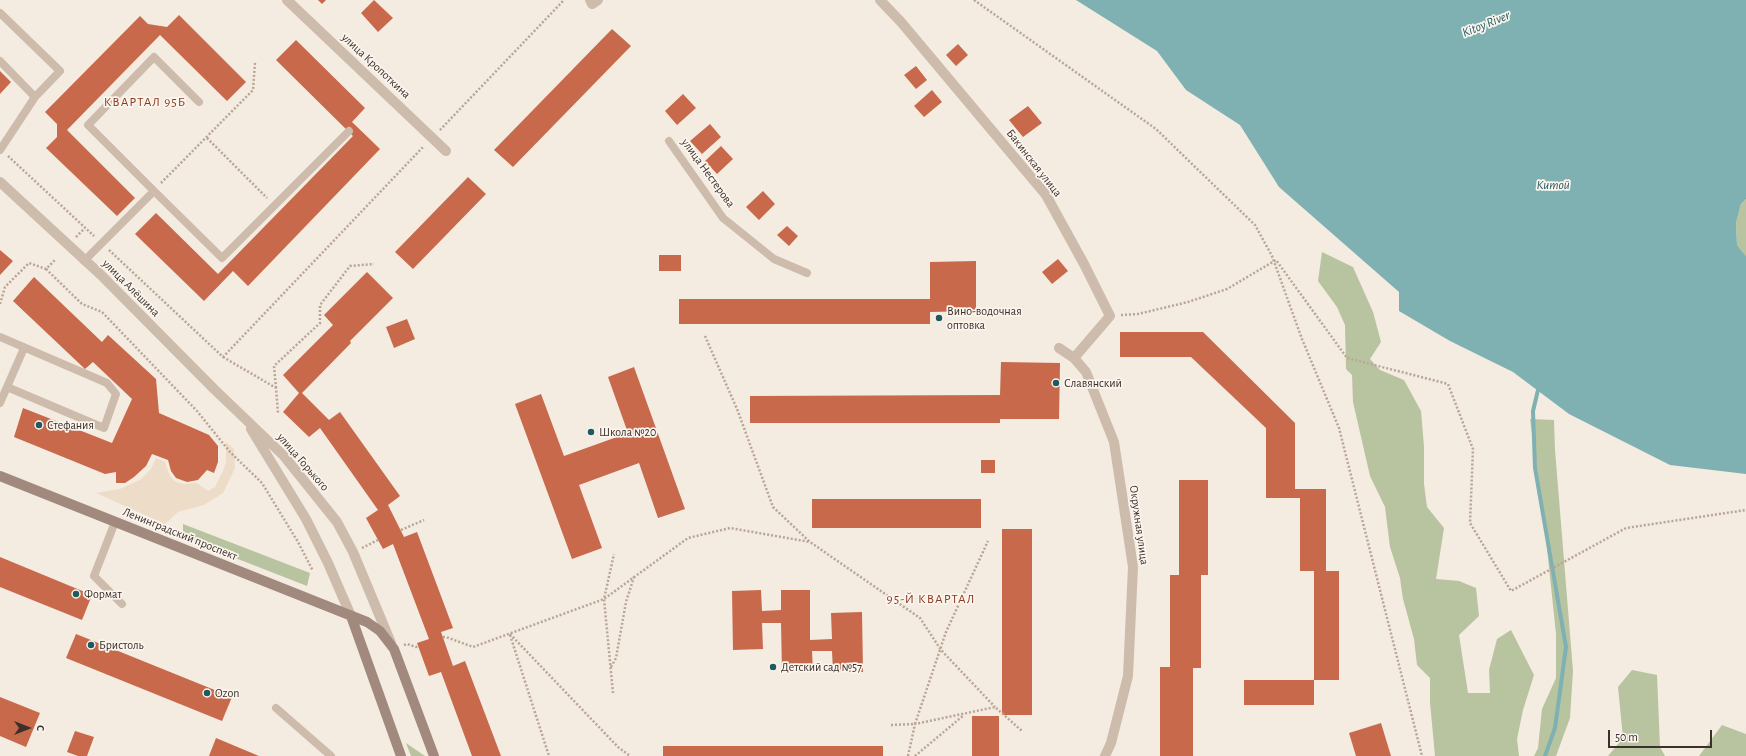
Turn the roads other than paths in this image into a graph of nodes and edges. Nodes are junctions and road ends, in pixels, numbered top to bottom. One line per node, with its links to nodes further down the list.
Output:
1 (287, 0): 10 (street, улица Кропоткина)
2 (880, 0): 18 (street, Бакинская улица)
3 (0, 12): 5 (lane)
4 (0, 61): 5 (lane)
5 (35, 97): 9 (lane)
6 (199, 102): 12 (lane)
7 (349, 132): 12 (lane)
8 (669, 141): 14 (lane, улица Нестерова)
9 (0, 150)
10 (446, 151)
11 (0, 182): 13 (street, улица Алёшина)
12 (154, 191): 13 (lane)
13 (84, 261): 21 (street, улица Алёшина)
14 (806, 273)
15 (0, 337): 16 (lane)
16 (24, 348): 19 (lane); 19 (lane)
17 (1059, 348): 18 (street)
18 (1074, 358): 31 (street, Окружная улица)
19 (7, 387): 20 (lane)
20 (0, 403)
21 (243, 416): 25 (street, улица Горького); 26 (street, улица Горького)
22 (0, 476): 23 (main road, Ленинградский проспект)
23 (115, 522): 24 (lane); 25 (main road, Ленинградский проспект)
24 (122, 604)
25 (351, 616): 26 (main road, улица Горького); 29 (main road, улица Горького)
26 (396, 648): 30 (main road, улица Горького)
27 (276, 708): 28 (lane)
28 (331, 756)
29 (401, 756)
30 (434, 756)
31 (1105, 756)

